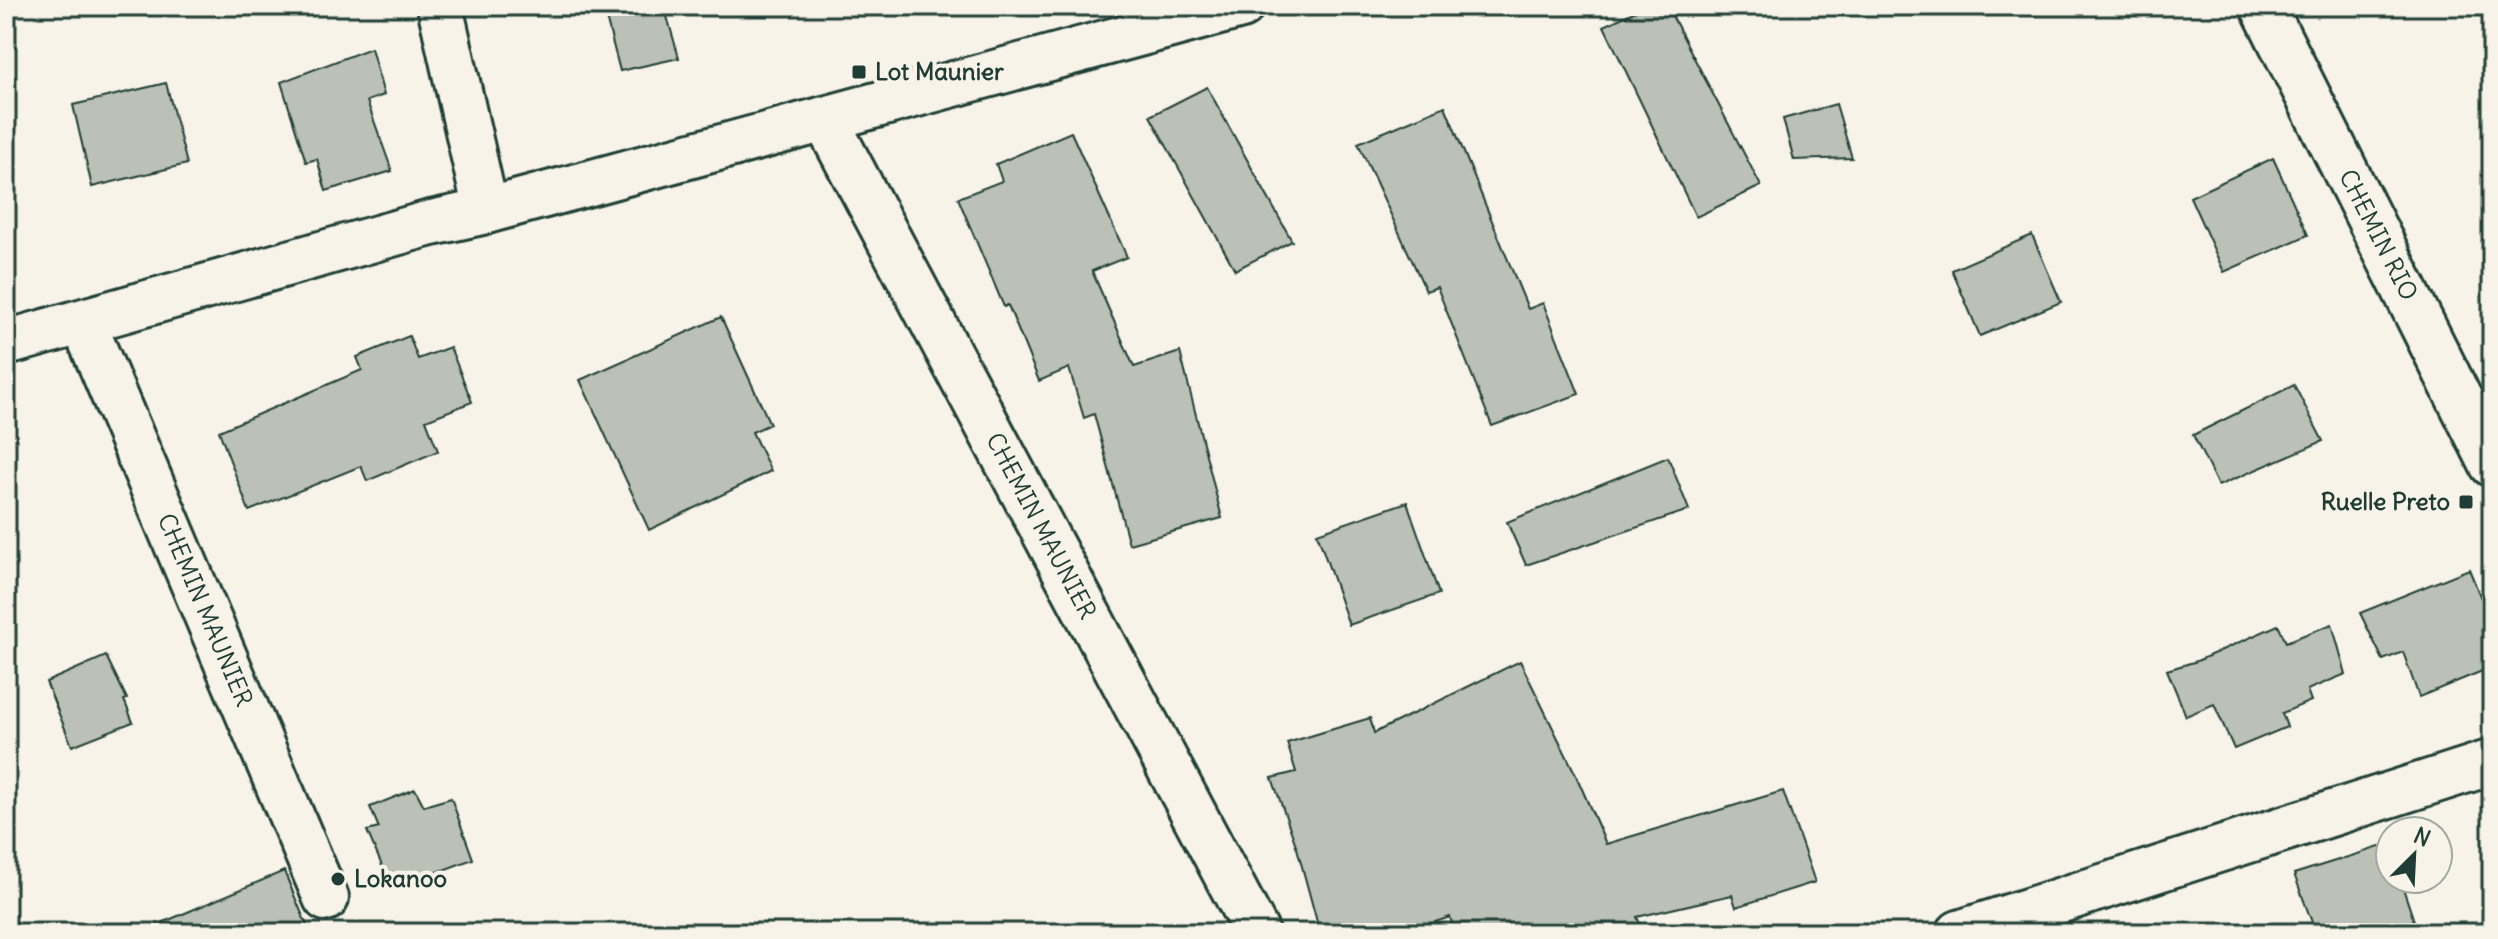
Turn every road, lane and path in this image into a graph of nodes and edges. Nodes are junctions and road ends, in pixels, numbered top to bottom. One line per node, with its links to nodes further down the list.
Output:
1 (440, 6): 5 (street)
2 (1241, 6): 4 (street)
3 (2263, 6): 8 (street, CHEMIN RIO)
4 (825, 119): 5 (street); 11 (street, CHEMIN MAUNIER)
5 (486, 211): 6 (street)
6 (83, 322): 7 (street); 10 (street, CHEMIN MAUNIER)
7 (6, 343)
8 (2492, 464)
9 (2492, 762): 12 (street)
10 (326, 898)
11 (1257, 933)
12 (1959, 933)

